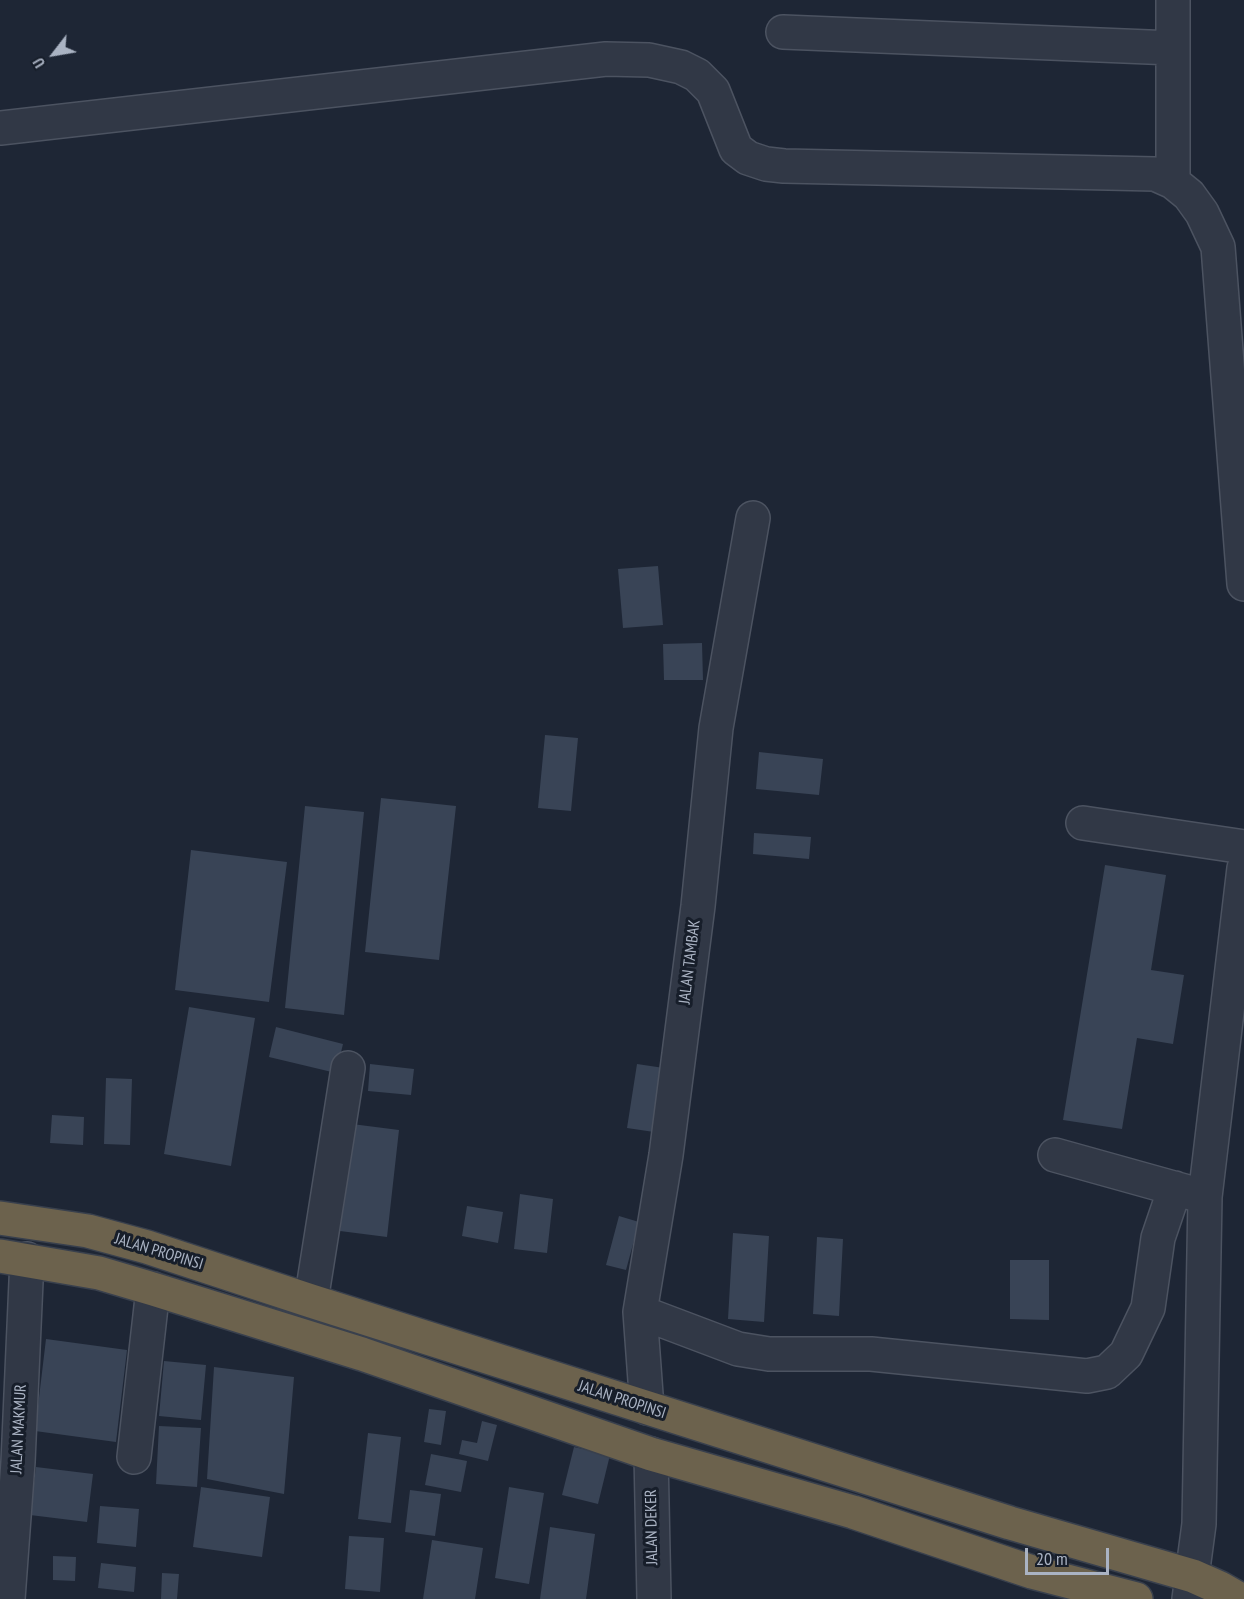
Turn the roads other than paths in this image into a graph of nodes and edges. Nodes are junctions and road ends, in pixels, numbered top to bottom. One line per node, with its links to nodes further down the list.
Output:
1 (1173, 0): 3 (street)
2 (783, 32): 3 (street)
3 (1173, 48): 5 (street)
4 (0, 128): 5 (street)
5 (1173, 182): 7 (street)
6 (753, 518): 19 (street, JALAN TAMBAK)
7 (1244, 584)
8 (1083, 824): 9 (street)
9 (1244, 847)
10 (1244, 868): 12 (street)
11 (348, 1068): 18 (street)
12 (1231, 1088): 14 (street)
13 (1055, 1155): 14 (street)
14 (1190, 1192): 19 (street); 23 (street)
15 (0, 1218): 18 (highway, JALAN PROPINSI)
16 (13, 1258): 17 (highway); 24 (street, JALAN MAKMUR)
17 (153, 1289): 21 (highway); 22 (street)
18 (311, 1301): 20 (highway, JALAN PROPINSI)
19 (640, 1312): 20 (street, JALAN TAMBAK)
20 (647, 1408): 23 (highway, JALAN PROPINSI)
21 (651, 1454): 25 (street, JALAN DEKER); 26 (highway)
22 (134, 1457)
23 (1191, 1587): 27 (highway, JALAN PROPINSI)
24 (6, 1589)
25 (654, 1599)
26 (1136, 1599)
27 (1239, 1599)

